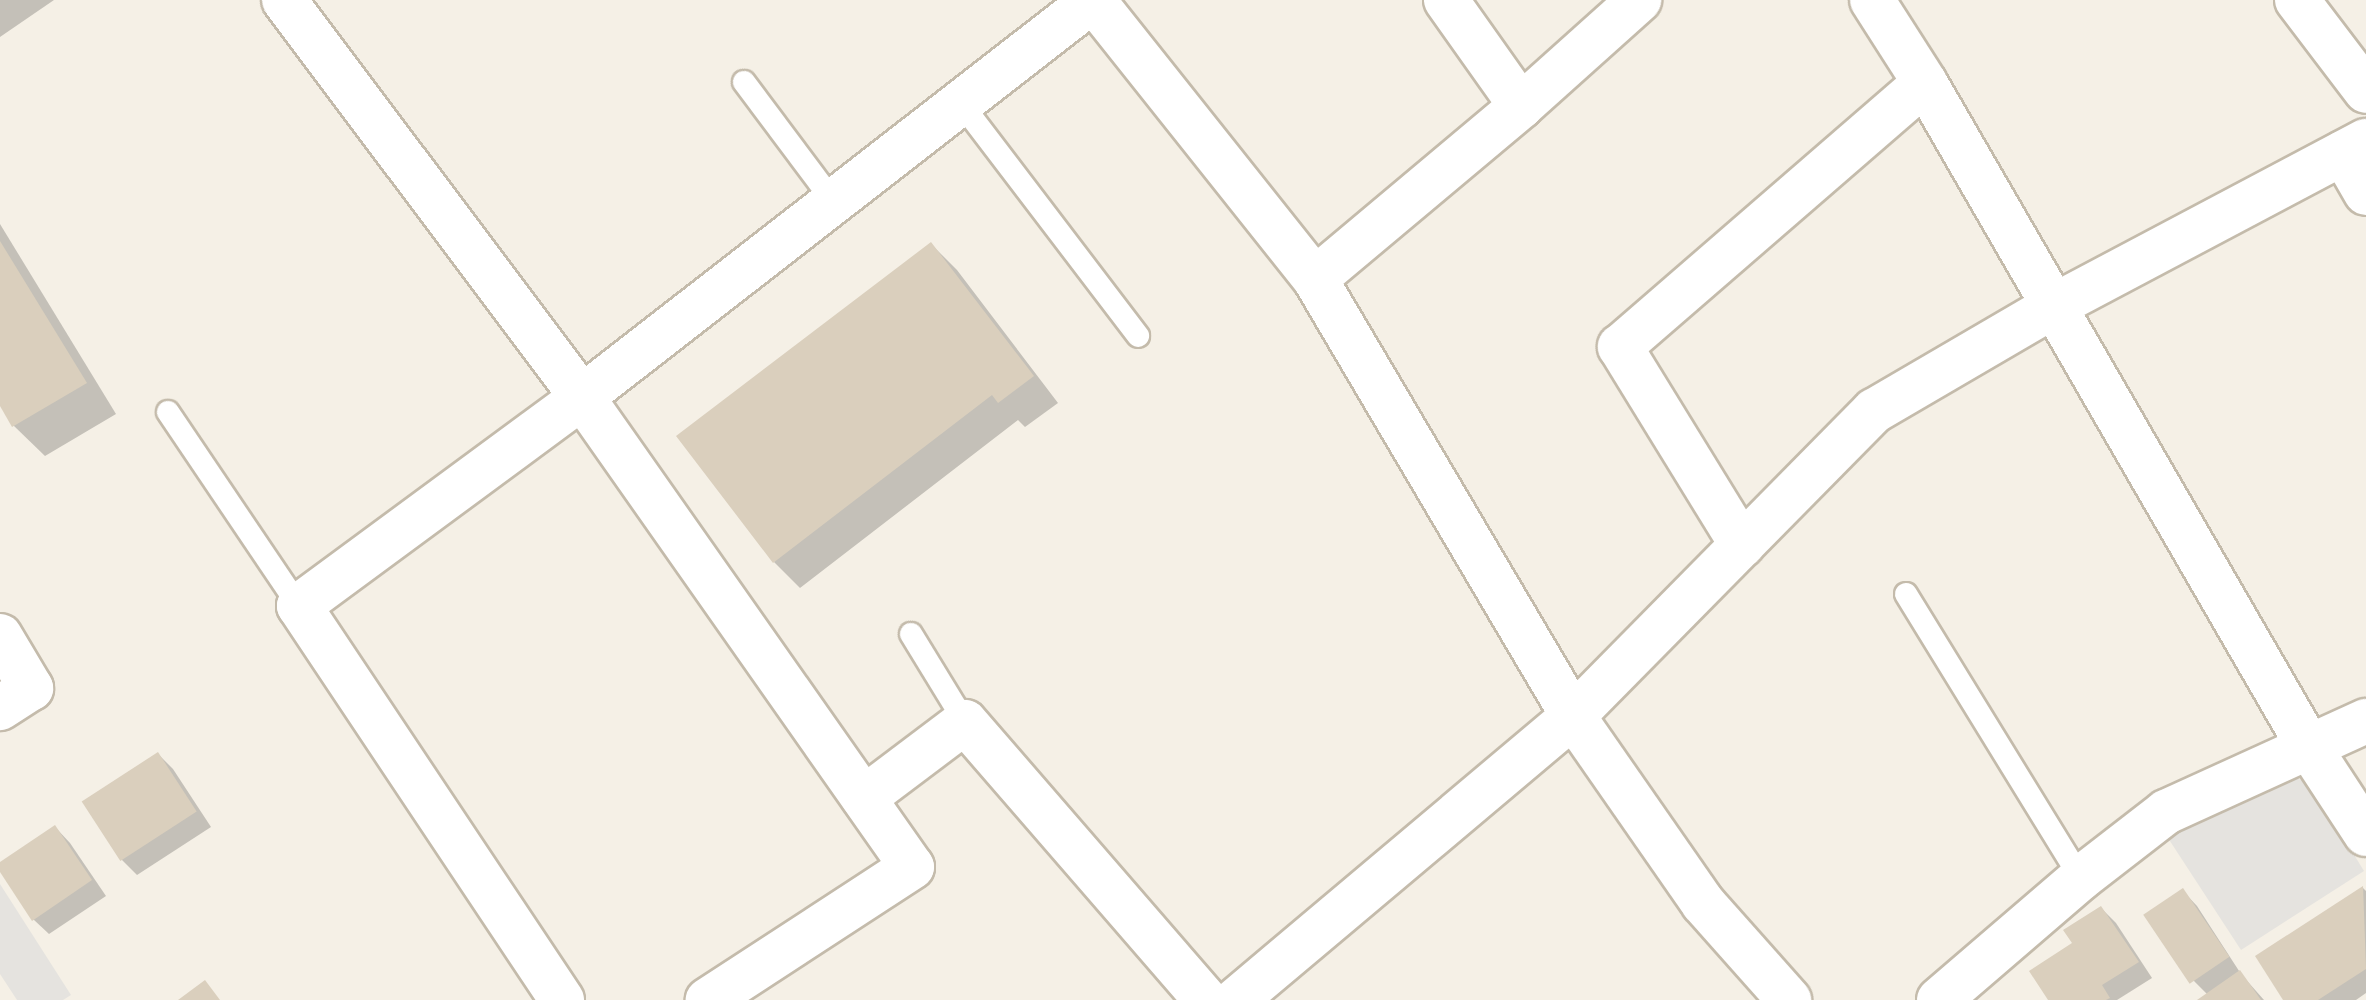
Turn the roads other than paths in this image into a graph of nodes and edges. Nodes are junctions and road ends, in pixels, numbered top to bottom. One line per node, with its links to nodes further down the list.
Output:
1 (284, 0): 18 (street)
2 (1093, 0): 10 (street); 15 (street)
3 (1446, 0): 11 (street)
4 (1639, 0): 11 (street)
5 (1872, 0): 8 (street)
6 (2297, 0): 9 (street)
7 (744, 82): 14 (lane)
8 (1925, 83): 16 (street); 20 (street)
9 (2366, 91)
10 (960, 102): 14 (street); 17 (lane)
11 (1521, 106): 15 (street)
12 (2355, 147): 13 (street); 16 (street)
13 (2366, 193)
14 (833, 201): 18 (street)
15 (1315, 279): 26 (street)
16 (2054, 306): 20 (street); 29 (street)
17 (1138, 336)
18 (582, 397): 22 (street); 30 (street)
19 (168, 412): 22 (lane)
20 (1742, 545): 26 (street)
21 (1906, 594): 32 (lane)
22 (299, 606): 33 (street)
23 (911, 634): 28 (lane)
24 (0, 636): 25 (street)
25 (0, 708)
26 (1573, 716): 36 (street); 37 (street)
27 (2366, 721): 29 (street)
28 (965, 722): 30 (street); 35 (street)
29 (2309, 747): 31 (street); 32 (street)
30 (864, 798): 34 (street)
31 (2366, 834)
32 (2081, 878): 38 (street)
33 (562, 1000)
34 (708, 1000)
35 (1206, 1000)
36 (1236, 1000)
37 (1789, 1000)
38 (1939, 1000)

